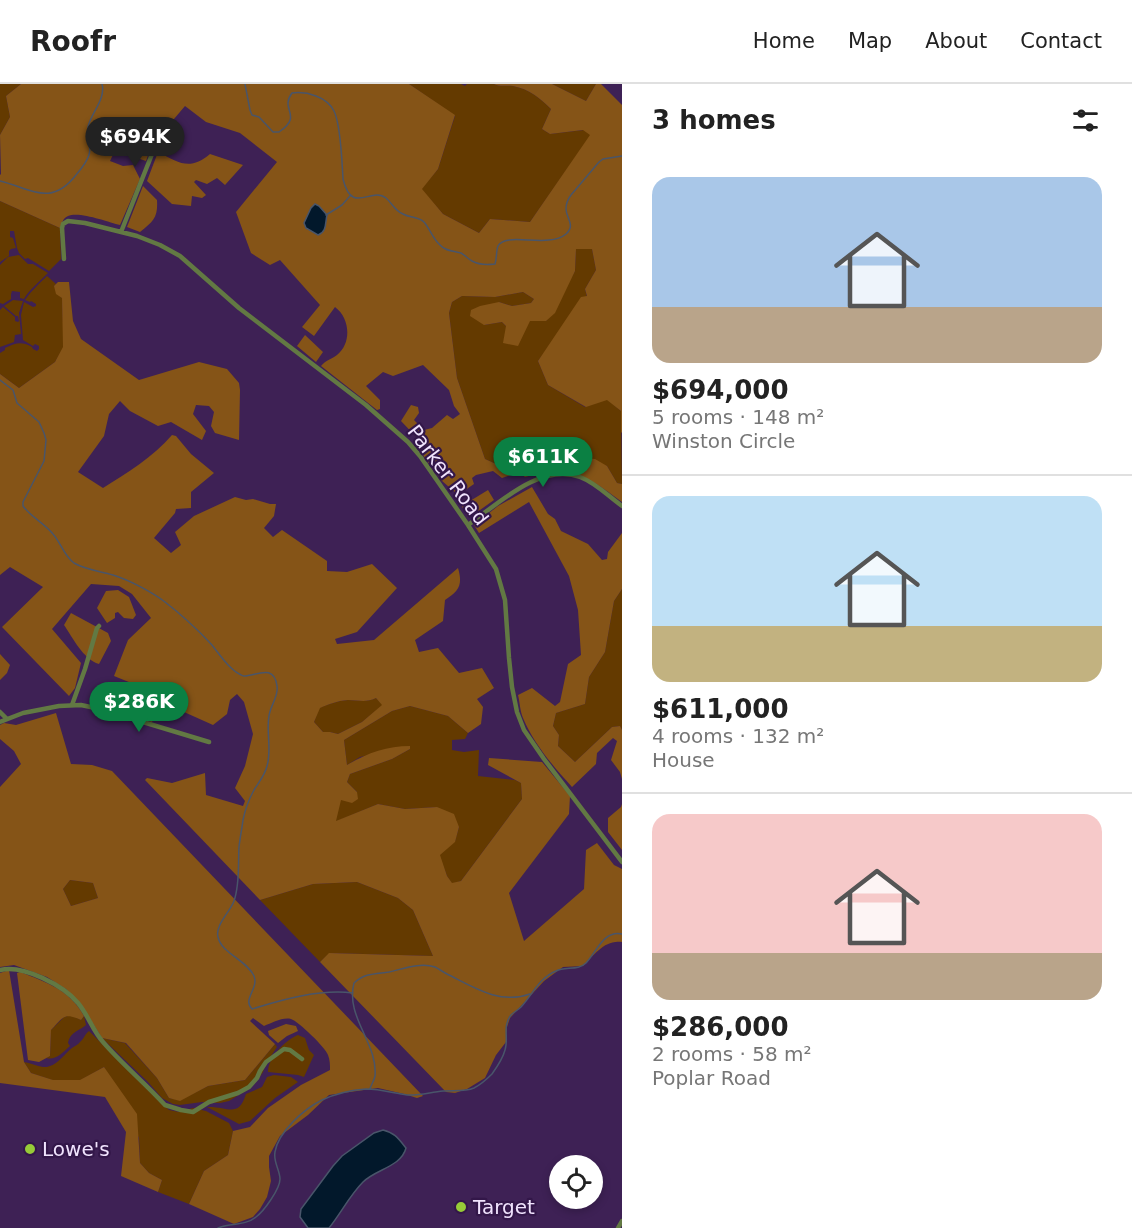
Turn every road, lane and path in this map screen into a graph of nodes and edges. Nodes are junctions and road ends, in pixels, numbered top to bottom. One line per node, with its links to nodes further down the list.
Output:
1 (167, 122): 2 (street)
2 (122, 232): 3 (street, Parker Road); 5 (street, Parker Road)
3 (64, 259)
4 (622, 506): 5 (street)
5 (468, 525): 12 (street, Parker Road)
6 (99, 626): 7 (street)
7 (72, 705): 9 (street); 11 (street)
8 (0, 712): 9 (street)
9 (7, 719): 10 (street)
10 (0, 722)
11 (209, 742)
12 (622, 862)
13 (0, 970): 14 (street)
14 (302, 1059)
15 (622, 1221): 16 (street)
16 (618, 1228)

